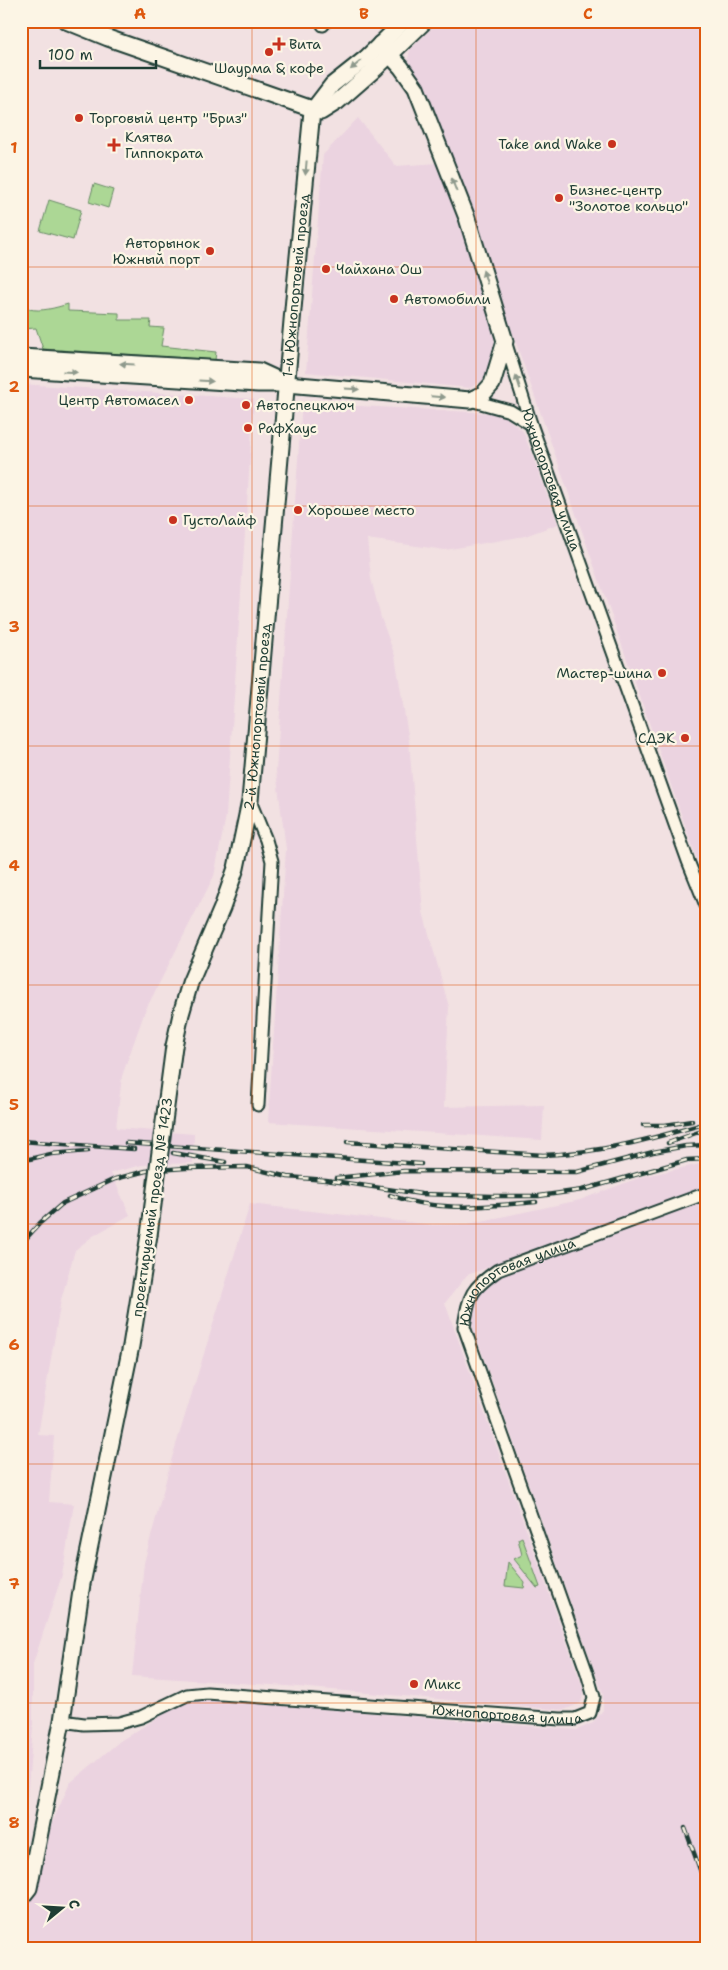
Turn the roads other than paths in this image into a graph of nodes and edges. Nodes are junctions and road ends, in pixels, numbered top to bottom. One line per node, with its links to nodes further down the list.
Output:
1 (66, 21): 6 (main road)
2 (404, 21): 4 (main road)
3 (425, 21): 4 (main road)
4 (385, 50): 5 (main road, one-way to 5); 7 (main road); 8 (main road, Южнопортовая улица, one-way to 4)
5 (332, 85): 6 (main road); 7 (main road)
6 (284, 98): 7 (main road)
7 (312, 111): 12 (main road, 1-й Южнопортовый проезд, one-way to 12)
8 (504, 341): 13 (main road); 14 (street, Южнопортовая улица, one-way to 8)
9 (21, 357): 11 (main road, one-way to 9)
10 (21, 369): 11 (main road, one-way to 11)
11 (239, 377): 12 (main road)
12 (287, 384): 13 (main road, 1-й Южнопортовый проезд, one-way to 13); 15 (main road, 2-й Южнопортовый проезд)
13 (470, 400): 14 (street)
14 (531, 424): 16 (street, Южнопортовая улица)
15 (250, 801): 17 (street, 2-й Южнопортовый проезд); 19 (main road, проектируемый проезд № 1423, bridge)
16 (707, 908)
17 (258, 1105)
18 (707, 1193): 19 (street, Южнопортовая улица)
19 (62, 1721): 20 (main road)
20 (21, 1898)

